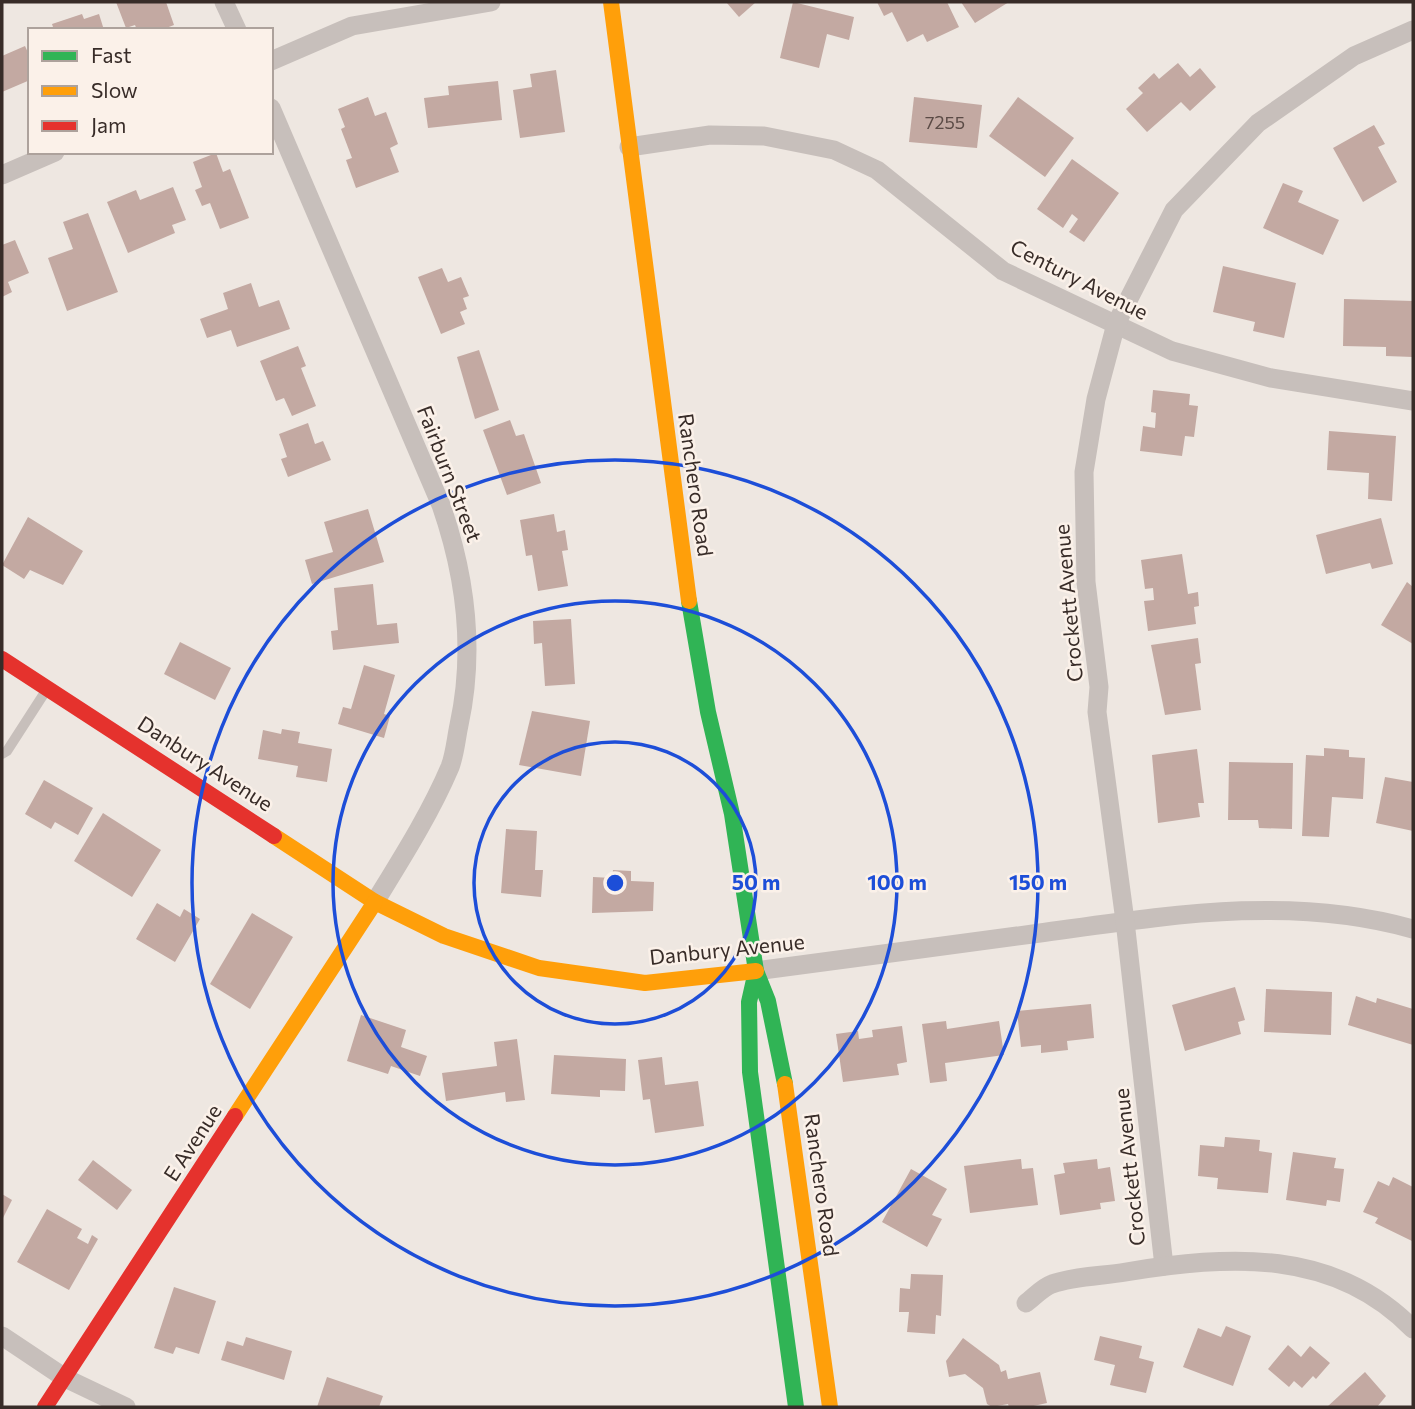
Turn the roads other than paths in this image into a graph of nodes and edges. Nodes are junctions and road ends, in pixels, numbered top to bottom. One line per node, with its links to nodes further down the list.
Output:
1 (224, 2): 4 (street)
2 (491, 2): 6 (street)
3 (611, 2): 8 (main road, Ranchero Road)
4 (236, 28)
5 (1413, 30): 11 (street, Crockett Avenue)
6 (273, 60)
7 (273, 113): 16 (street, Fairburn Street)
8 (629, 147): 11 (street, Century Avenue); 19 (main road, Ranchero Road)
9 (50, 154): 10 (street)
10 (2, 175)
11 (1116, 324): 12 (street, Century Avenue); 17 (street, Crockett Avenue)
12 (1413, 401)
13 (6, 665): 14 (main road, Danbury Avenue)
14 (48, 689): 15 (lane); 16 (main road, Danbury Avenue)
15 (2, 754)
16 (375, 902): 19 (main road, Danbury Avenue); 24 (main road, E Avenue)
17 (1125, 921): 18 (street, Danbury Avenue); 19 (street, Danbury Avenue); 20 (street, Crockett Avenue)
18 (1413, 929)
19 (756, 971): 27 (main road, Ranchero Road); 28 (main road, Ranchero Road)
20 (1164, 1266): 21 (street); 22 (street)
21 (1026, 1303)
22 (1413, 1329)
23 (2, 1336): 24 (street)
24 (65, 1378): 25 (main road, E Avenue); 26 (street)
25 (45, 1407)
26 (126, 1407)
27 (796, 1407)
28 (830, 1407)

